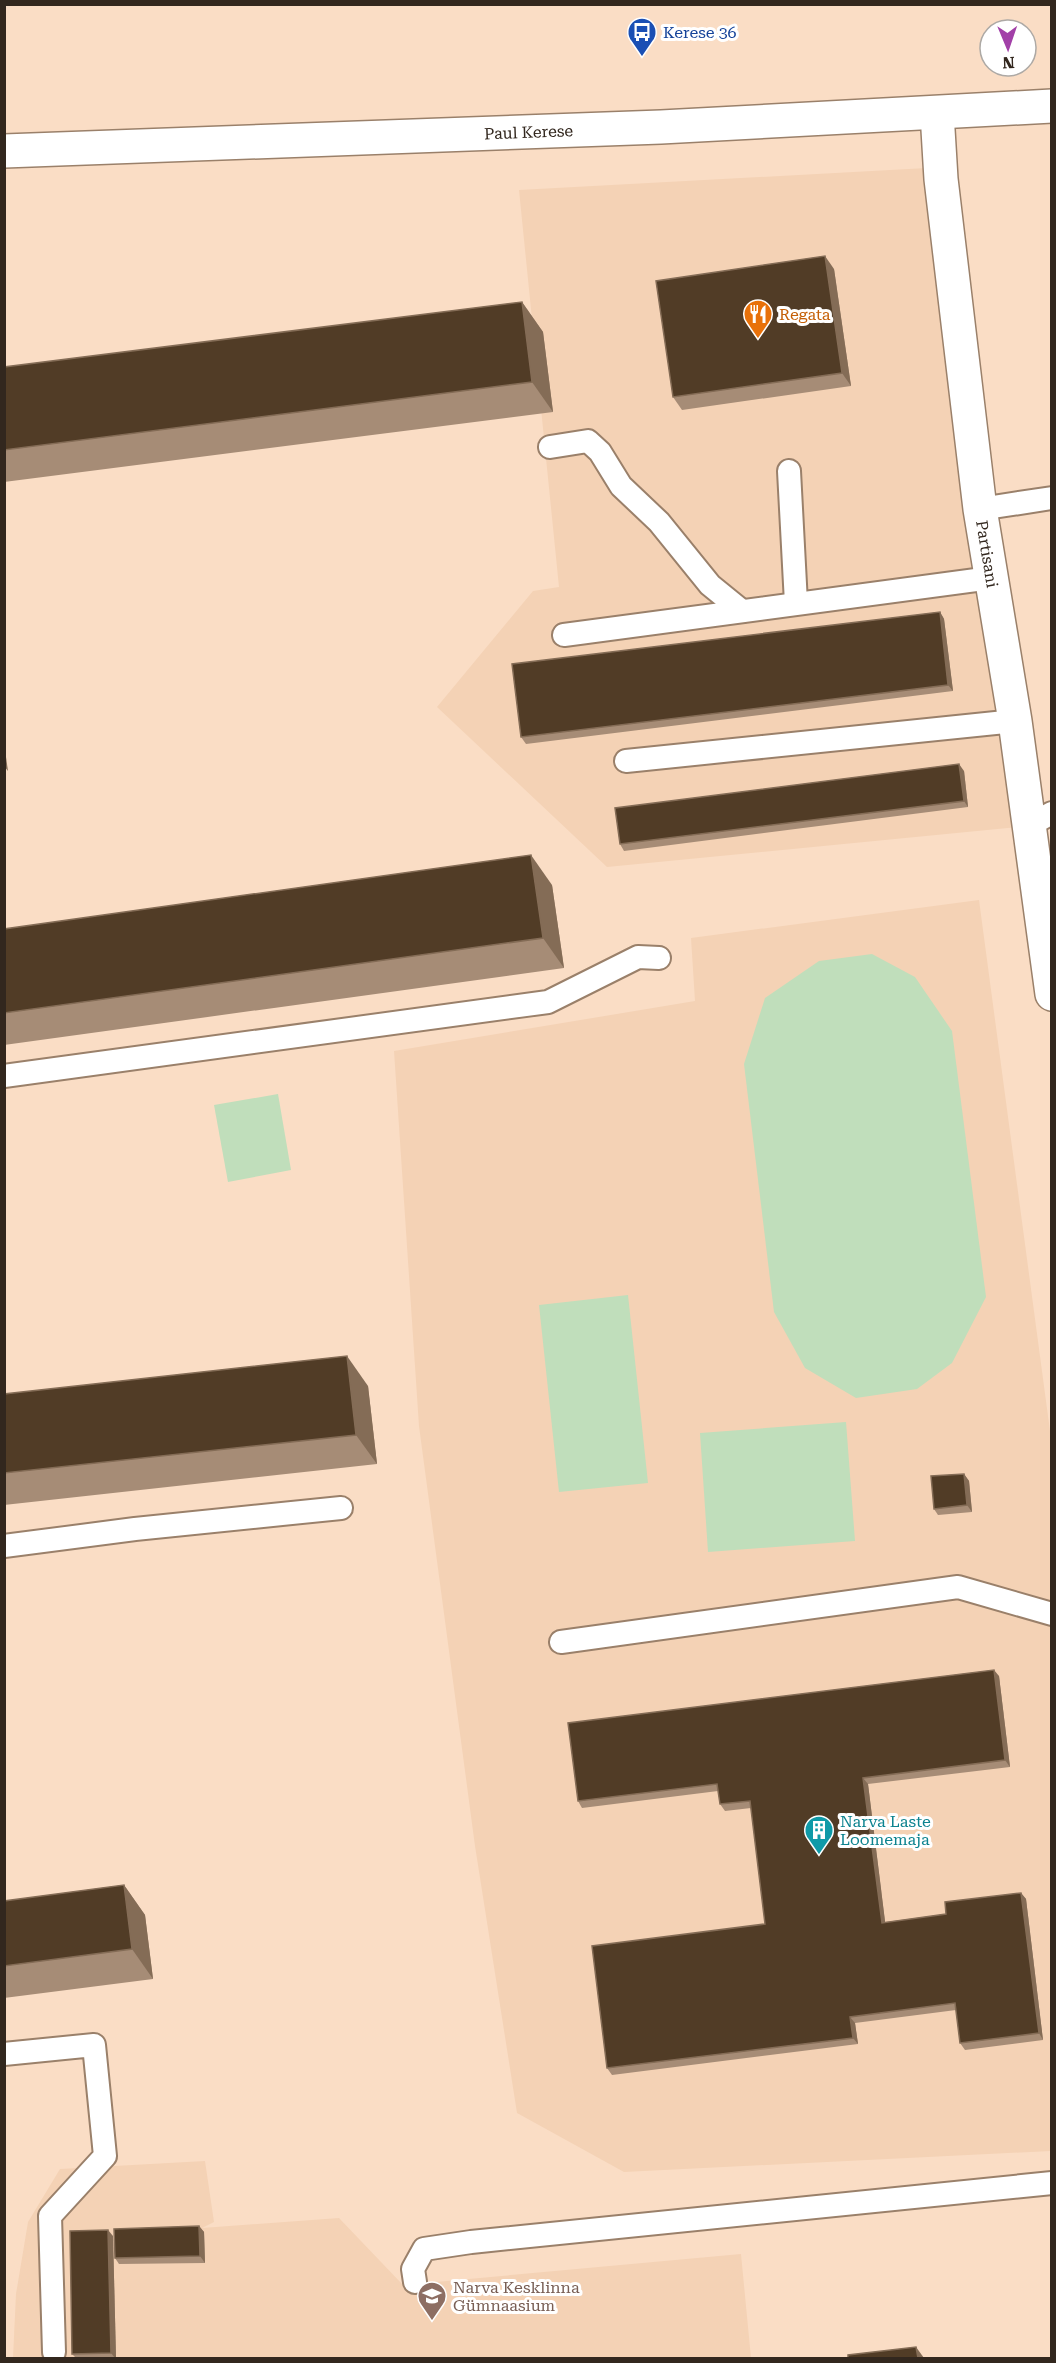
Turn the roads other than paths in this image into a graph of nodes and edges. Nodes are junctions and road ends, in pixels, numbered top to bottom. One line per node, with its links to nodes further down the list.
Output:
1 (1052, 106): 2 (main road, Paul Kerese)
2 (937, 113): 3 (main road, Paul Kerese); 7 (main road, Partisani)
3 (4, 151)
4 (550, 447): 10 (lane)
5 (789, 471): 9 (lane)
6 (1052, 498): 7 (lane)
7 (981, 509): 8 (main road, Partisani)
8 (991, 578): 9 (lane); 12 (main road, Partisani)
9 (796, 603): 10 (lane)
10 (742, 610): 11 (lane)
11 (564, 634)
12 (1016, 721): 13 (lane); 14 (main road, Partisani)
13 (626, 761)
14 (1040, 820): 16 (main road, Partisani)
15 (659, 958): 17 (lane)
16 (1052, 994)
17 (4, 1076)
18 (341, 1508): 19 (lane)
19 (4, 1546)
20 (1052, 1614): 21 (lane)
21 (561, 1642)
22 (4, 2054): 25 (lane)
23 (1052, 2183): 24 (lane)
24 (415, 2282)
25 (54, 2352)

